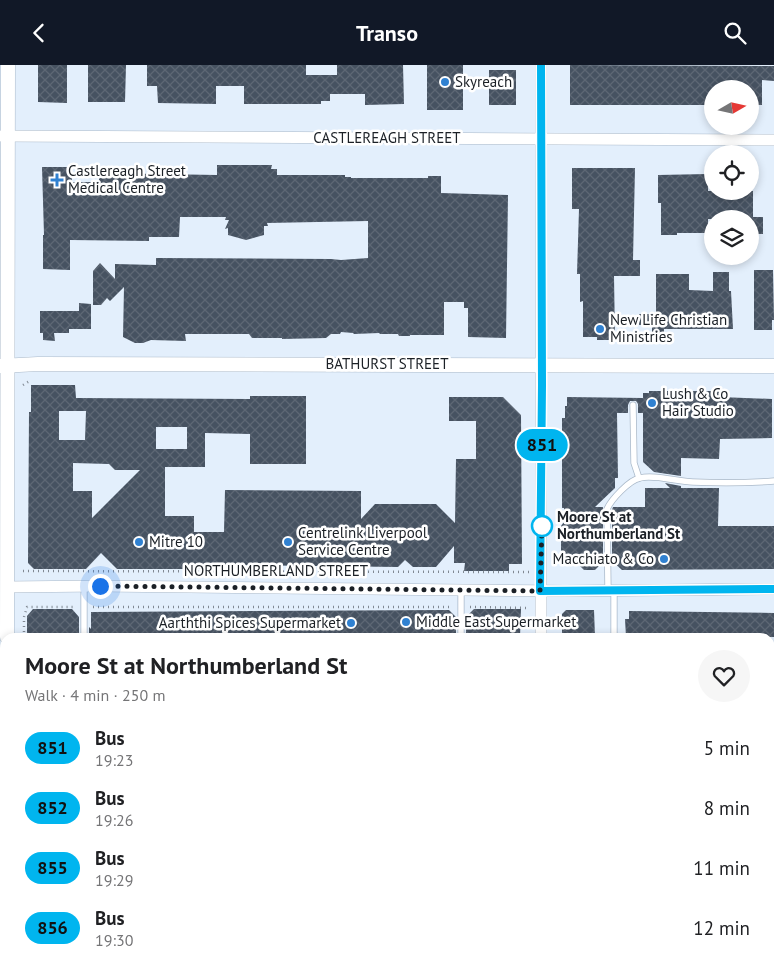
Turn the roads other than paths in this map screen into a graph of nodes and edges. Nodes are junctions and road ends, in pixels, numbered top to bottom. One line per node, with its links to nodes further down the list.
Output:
1 (8, 65): 3 (street)
2 (541, 65): 4 (street)
3 (4, 136): 4 (street, CASTLEREAGH STREET); 6 (street)
4 (541, 139): 5 (street, CASTLEREAGH STREET); 8 (street)
5 (774, 140)
6 (8, 299): 7 (street); 10 (street)
7 (0, 322)
8 (542, 364): 9 (street, BATHURST STREET); 10 (street, BATHURST STREET); 19 (street)
9 (774, 365)
10 (4, 366): 15 (street)
11 (633, 405): 12 (lane)
12 (639, 478): 13 (lane); 18 (lane)
13 (774, 481)
14 (84, 586): 15 (street, NORTHUMBERLAND STREET); 16 (street, NORTHUMBERLAND STREET); 22 (lane)
15 (7, 587): 20 (street)
16 (461, 589): 19 (street, NORTHUMBERLAND STREET); 23 (lane)
17 (774, 589): 18 (street, NORTHUMBERLAND STREET)
18 (611, 590): 19 (street, NORTHUMBERLAND STREET); 25 (lane)
19 (540, 591): 24 (street)
20 (4, 619): 21 (street)
21 (6, 633)
22 (84, 633)
23 (461, 633)
24 (541, 633)
25 (614, 633)

